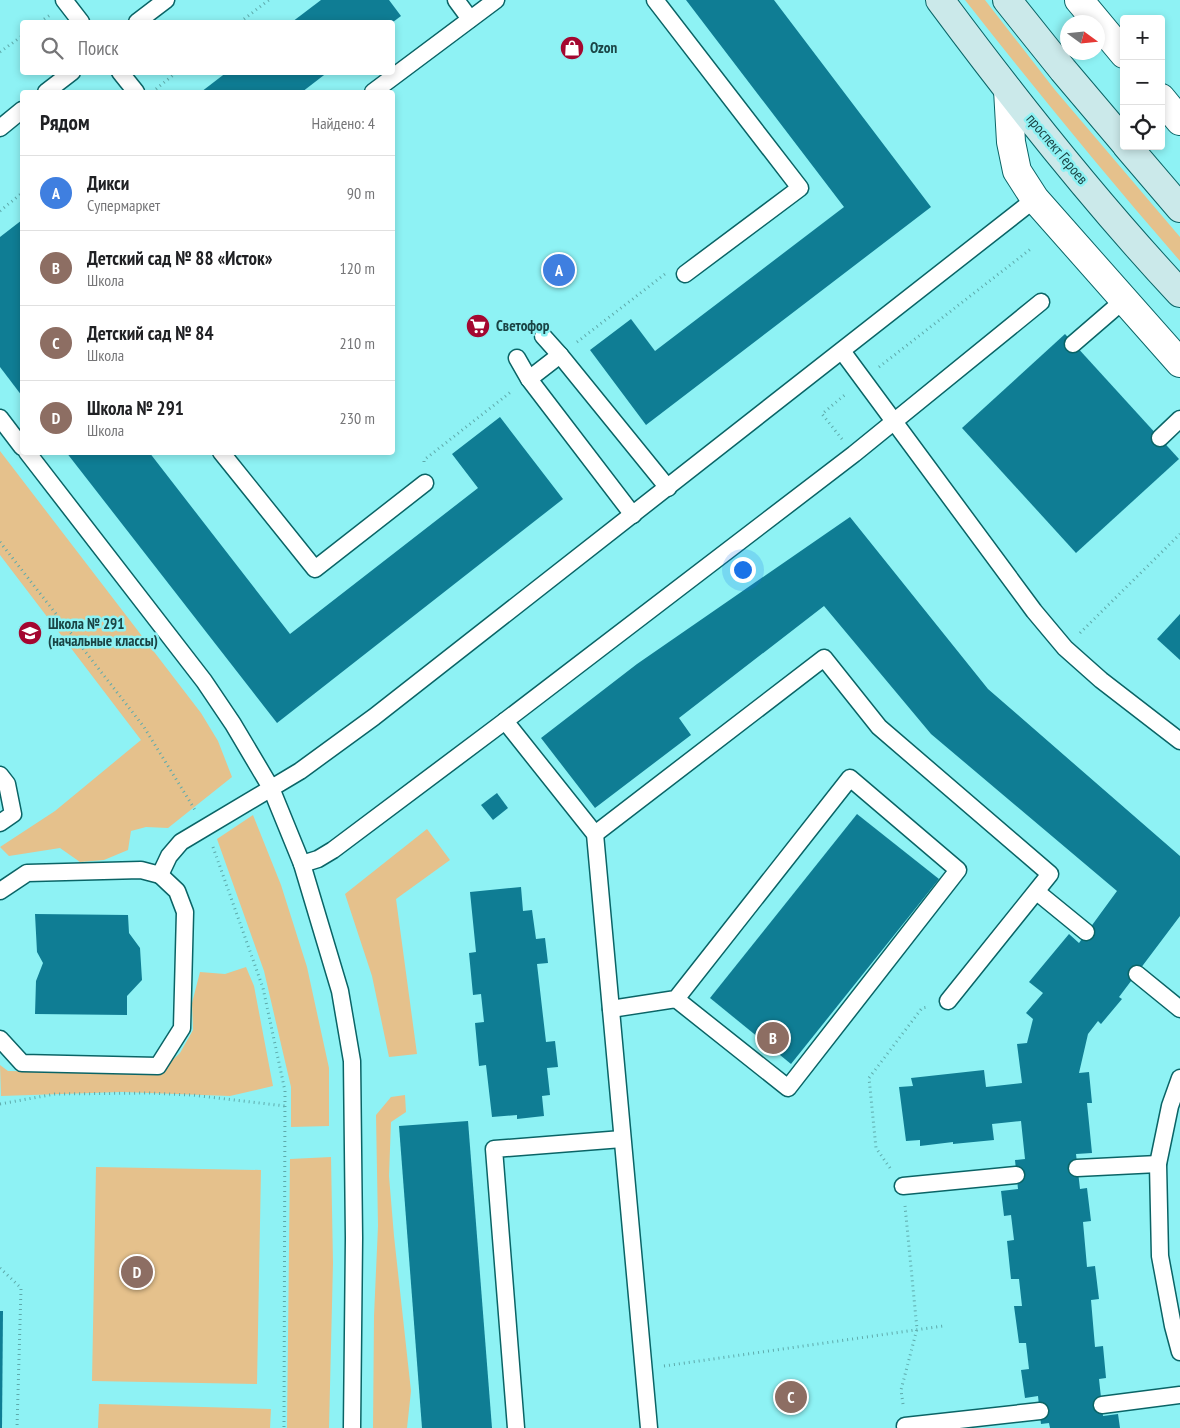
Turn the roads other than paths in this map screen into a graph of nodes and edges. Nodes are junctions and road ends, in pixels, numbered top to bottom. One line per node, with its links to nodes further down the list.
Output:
1 (64, 0): 10 (lane)
2 (166, 0): 11 (lane)
3 (456, 0): 9 (lane)
4 (496, 0): 9 (lane)
5 (655, 0): 27 (lane)
6 (940, 0): 18 (street, проспект Героев)
7 (1008, 0): 23 (street)
8 (1079, 0): 12 (street)
9 (470, 19): 17 (lane)
10 (79, 20)
11 (140, 20)
12 (1120, 49)
13 (68, 75): 15 (lane)
14 (122, 75): 16 (lane)
15 (49, 90)
16 (134, 90)
17 (376, 90)
18 (1008, 90): 25 (street); 28 (street, проспект Героев)
19 (1165, 103): 21 (street)
20 (20, 112): 22 (lane)
21 (1180, 121)
22 (0, 128)
23 (1120, 137)
24 (1130, 150): 26 (street)
25 (1035, 199): 29 (street); 33 (lane)
26 (1180, 208)
27 (685, 274)
28 (1180, 294)
29 (1124, 300): 32 (lane); 36 (street)
30 (1041, 302): 40 (lane)
31 (543, 336): 34 (lane)
32 (1073, 344)
33 (842, 352): 40 (lane); 46 (lane)
34 (560, 355): 37 (lane); 46 (lane)
35 (516, 358): 37 (lane)
36 (1180, 363)
37 (529, 379): 47 (lane)
38 (0, 418): 42 (lane)
39 (1180, 419): 41 (lane)
40 (895, 422): 48 (lane); 49 (lane)
41 (1160, 438)
42 (20, 444)
43 (29, 455): 51 (lane)
44 (223, 455): 45 (lane)
45 (425, 483)
46 (668, 488): 47 (lane)
47 (633, 515): 51 (lane)
48 (505, 722): 53 (lane); 54 (lane)
49 (1180, 742)
50 (0, 775): 52 (lane)
51 (271, 788): 54 (lane); 55 (lane)
52 (0, 823)
53 (594, 834): 57 (lane); 62 (lane)
54 (302, 864): 76 (lane)
55 (160, 875): 56 (lane); 64 (lane)
56 (0, 892)
57 (1037, 892): 58 (lane); 61 (lane)
58 (1086, 932)
59 (1137, 974): 63 (lane)
60 (676, 999): 60 (lane); 62 (lane)
61 (948, 1001)
62 (610, 1009): 66 (lane)
63 (1180, 1009)
64 (0, 1039)
65 (1180, 1078): 67 (lane)
66 (622, 1139): 77 (lane); 78 (lane)
67 (1158, 1164): 68 (lane); 71 (lane)
68 (1078, 1168)
69 (1016, 1174): 70 (lane)
70 (902, 1186)
71 (1180, 1352)
72 (1180, 1395): 73 (lane)
73 (1102, 1405)
74 (1040, 1412): 75 (lane)
75 (905, 1426)
76 (352, 1428)
77 (516, 1428)
78 (649, 1428)

